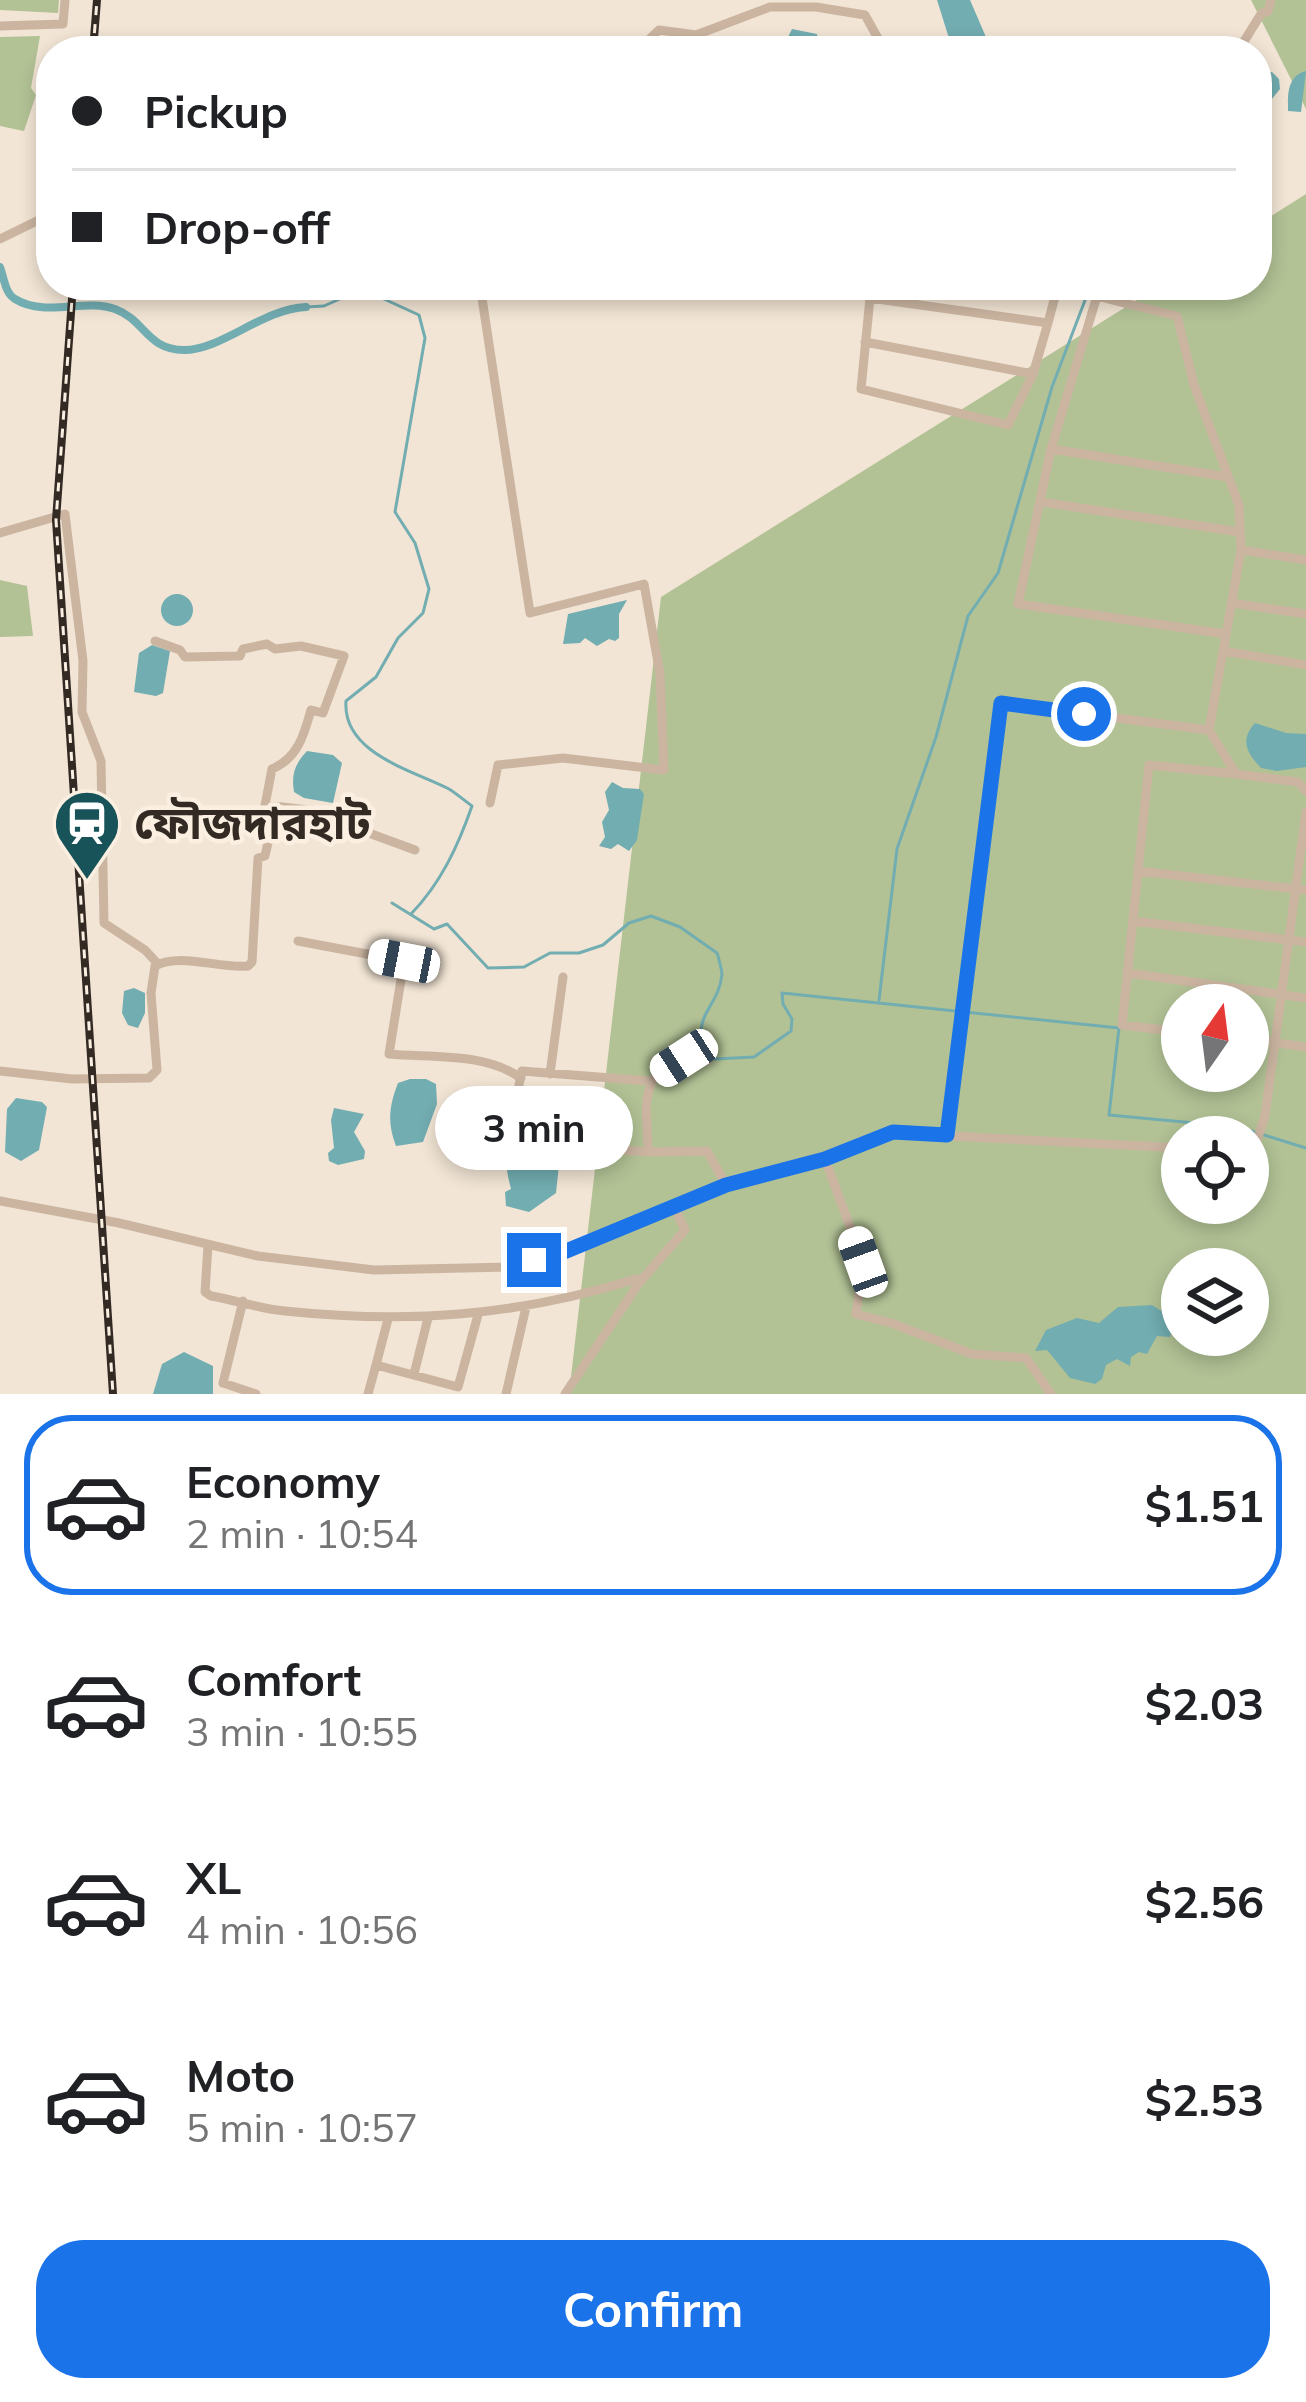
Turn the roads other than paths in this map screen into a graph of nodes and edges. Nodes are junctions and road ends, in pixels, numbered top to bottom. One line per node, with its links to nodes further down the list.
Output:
1 (65, 0): 3 (street)
2 (1271, 0): 6 (street)
3 (0, 26)
4 (653, 36): 5 (street)
5 (877, 36)
6 (1247, 36)
7 (36, 221): 8 (street)
8 (0, 238)
9 (482, 300): 35 (street)
10 (870, 300): 17 (street)
11 (884, 300): 16 (street)
12 (1055, 300): 16 (street)
13 (1095, 300): 19 (street)
14 (1112, 300): 15 (street)
15 (1116, 301): 20 (street)
16 (1048, 323): 18 (street)
17 (865, 342): 18 (street); 18 (street)
18 (1033, 374)
19 (1051, 449): 20 (street); 21 (street)
20 (1228, 477): 22 (street)
21 (1041, 502): 22 (street); 28 (street)
22 (1240, 532): 24 (street)
23 (0, 533): 45 (street)
24 (1240, 550): 25 (street); 26 (street)
25 (1306, 560)
26 (1232, 603): 27 (street); 28 (street)
27 (1306, 614)
28 (1226, 634): 30 (street)
29 (155, 641): 38 (street)
30 (1223, 651): 31 (street); 32 (street)
31 (1306, 665)
32 (1210, 730): 33 (street); 60 (street)
33 (1236, 774): 34 (street); 39 (street)
34 (1306, 791)
35 (490, 803)
36 (1306, 812): 40 (street)
37 (272, 825): 45 (street)
38 (415, 850)
39 (1138, 871): 40 (street); 41 (street)
40 (1300, 890): 42 (street)
41 (1133, 921): 42 (street); 46 (street)
42 (1288, 940): 44 (street); 48 (street)
43 (298, 941): 57 (street)
44 (1306, 942)
45 (158, 964): 55 (street)
46 (1128, 973): 48 (street); 50 (street)
47 (563, 977): 56 (street)
48 (1281, 995): 49 (street); 52 (street)
49 (1306, 998)
50 (1161, 1029)
51 (1269, 1042): 52 (street)
52 (1275, 1043): 53 (street); 59 (street)
53 (1306, 1047)
54 (707, 1061): 58 (street)
55 (0, 1071)
56 (550, 1074): 57 (street); 58 (street)
57 (520, 1078): 62 (street)
58 (650, 1081): 62 (street)
59 (1265, 1116)
60 (947, 1135): 61 (street); 63 (street)
61 (1161, 1147)
62 (648, 1152): 64 (street)
63 (825, 1159): 64 (street); 80 (street)
64 (726, 1185): 66 (street)
65 (0, 1201): 67 (street)
66 (674, 1207): 67 (street); 68 (street)
67 (208, 1245): 69 (street)
68 (639, 1283): 70 (street); 79 (street)
69 (243, 1301): 73 (street); 76 (street)
70 (526, 1306): 71 (street); 78 (street)
71 (478, 1316): 72 (street); 75 (street)
72 (428, 1318): 73 (street); 75 (street)
73 (388, 1319): 74 (street)
74 (376, 1365): 75 (street); 77 (street)
75 (414, 1374)
76 (256, 1394)
77 (368, 1394)
78 (506, 1394)
79 (565, 1394)
80 (1051, 1394)

